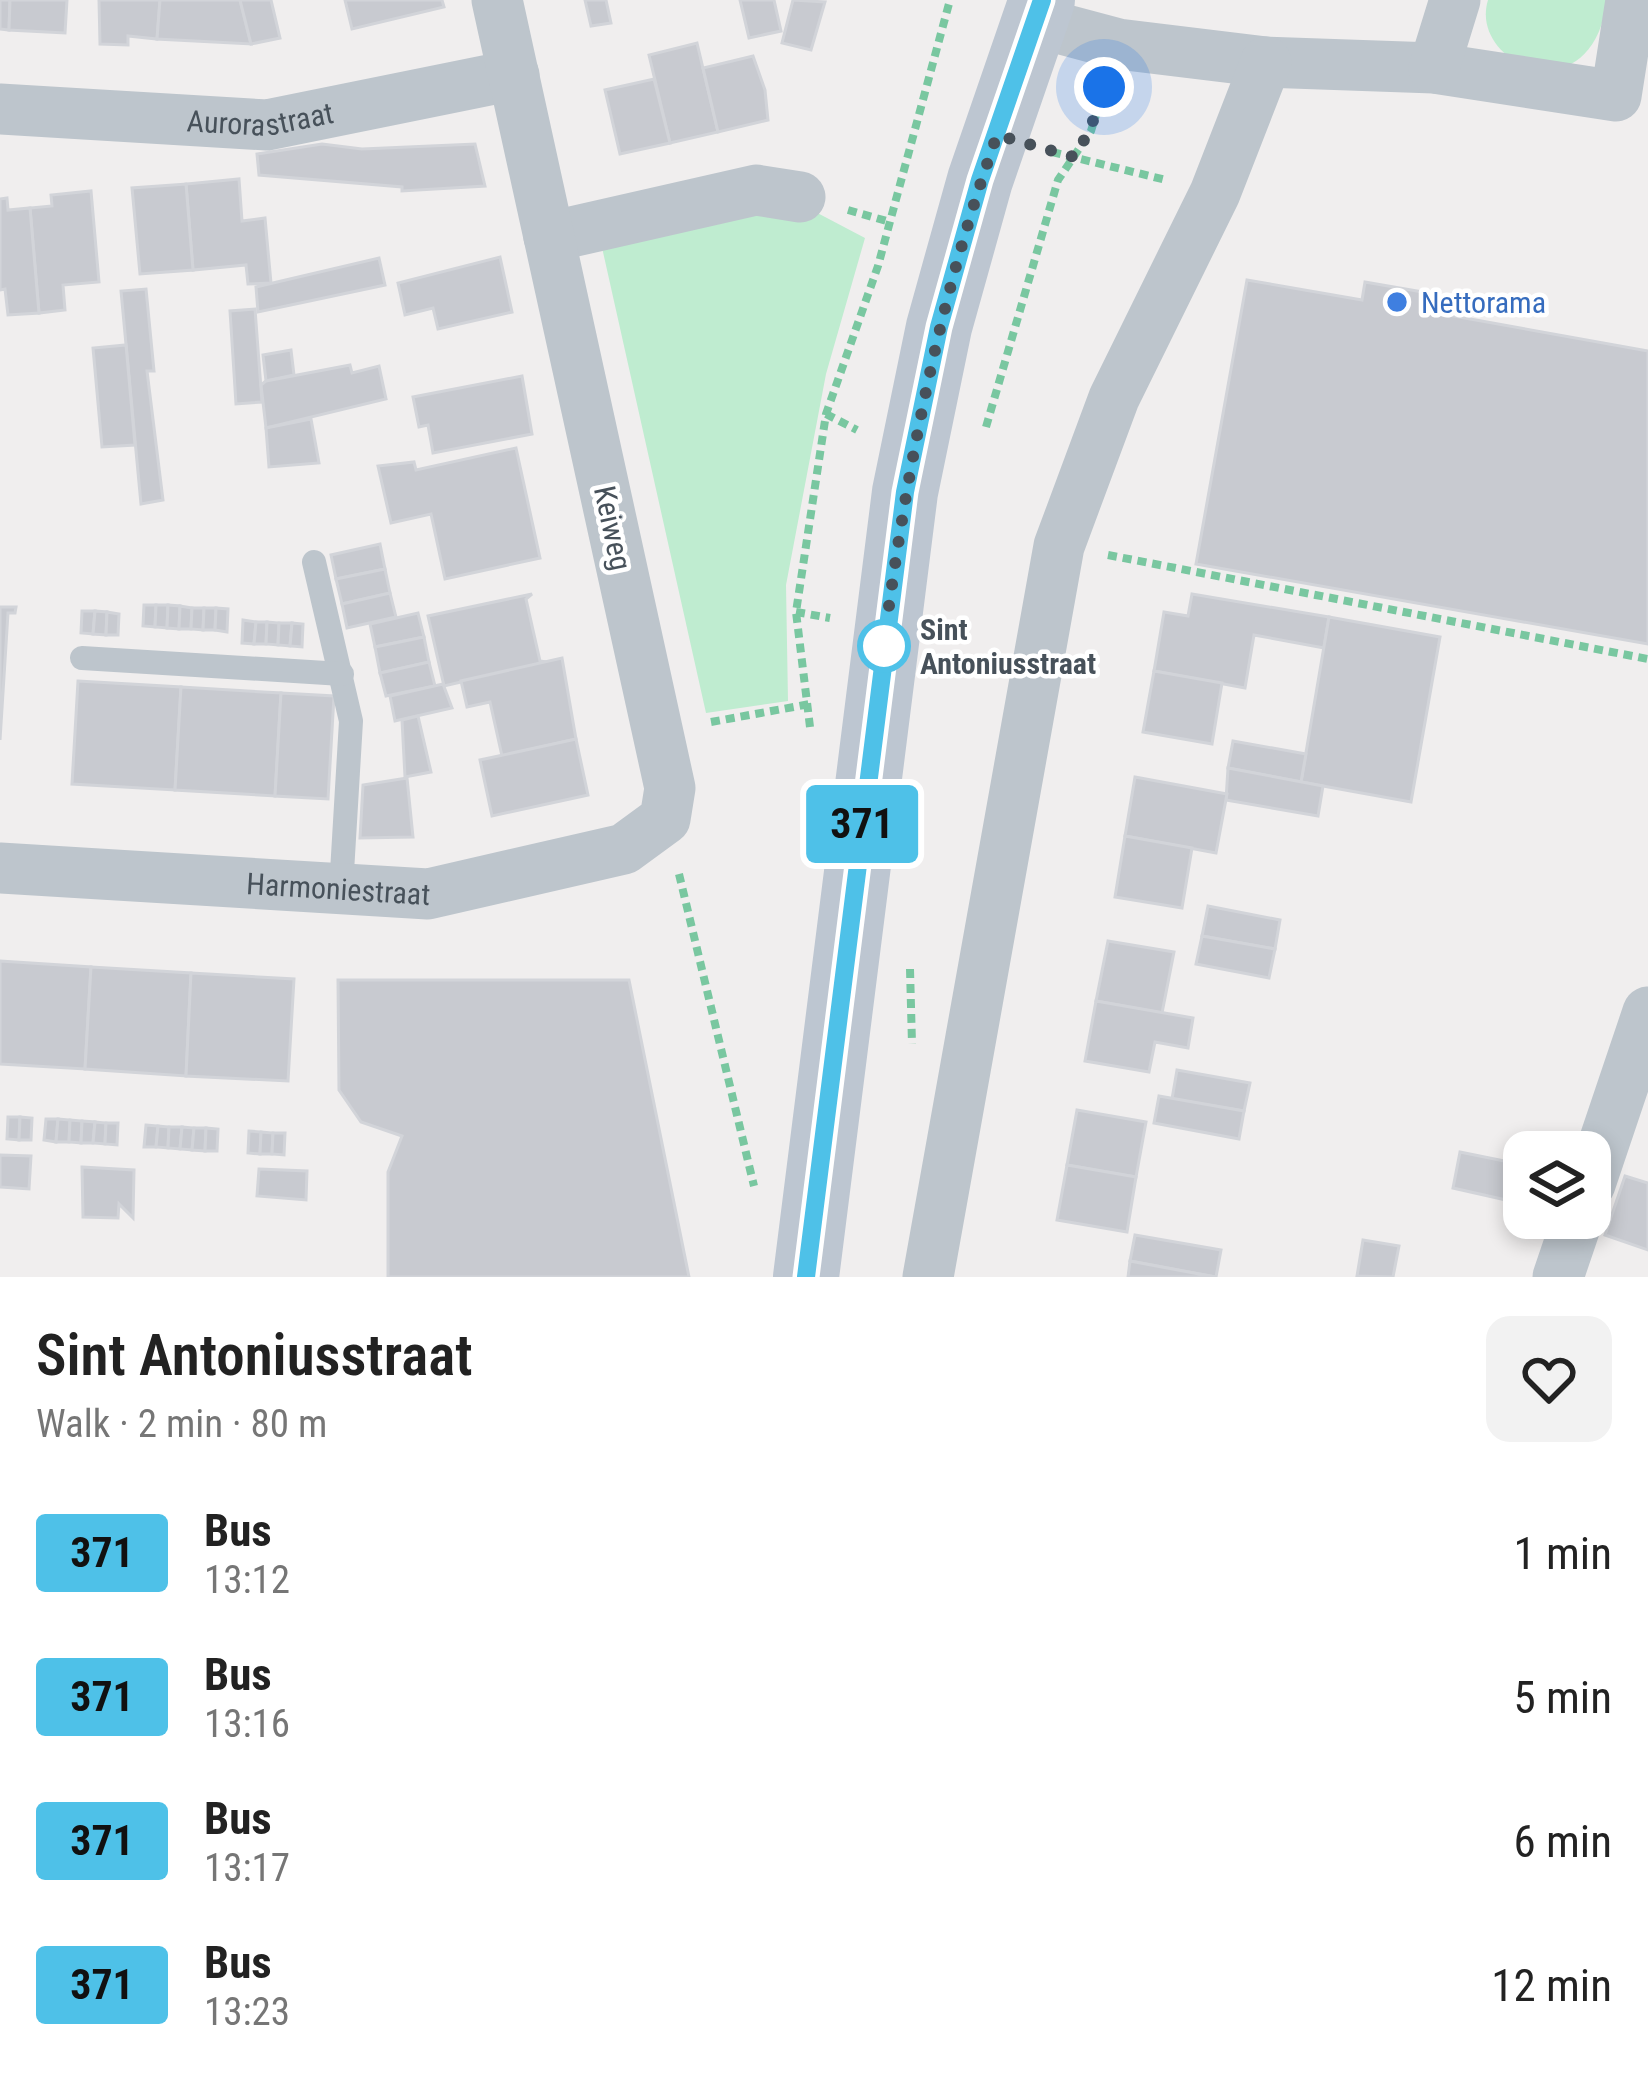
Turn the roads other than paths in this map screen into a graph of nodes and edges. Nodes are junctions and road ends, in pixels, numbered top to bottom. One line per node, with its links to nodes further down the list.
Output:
1 (497, 0): 7 (street, Keiweg)
2 (1455, 0): 6 (street)
3 (1630, 0): 6 (street)
4 (1039, 11): 5 (street); 20 (main road)
5 (1266, 62): 6 (street); 21 (street)
6 (1434, 68)
7 (514, 75): 8 (street, Aurorastraat); 10 (street, Keiweg)
8 (0, 109)
9 (800, 197): 10 (street)
10 (549, 237): 14 (street, Keiweg)
11 (314, 562): 13 (lane)
12 (82, 658): 13 (lane)
13 (342, 674): 16 (lane)
14 (665, 819): 16 (street, Harmoniestraat)
15 (0, 868): 16 (street, Harmoniestraat)
16 (341, 889)
17 (1648, 1012): 18 (street)
18 (1608, 1131)
19 (1571, 1239): 22 (street)
20 (806, 1277)
21 (928, 1277)
22 (1558, 1277)

